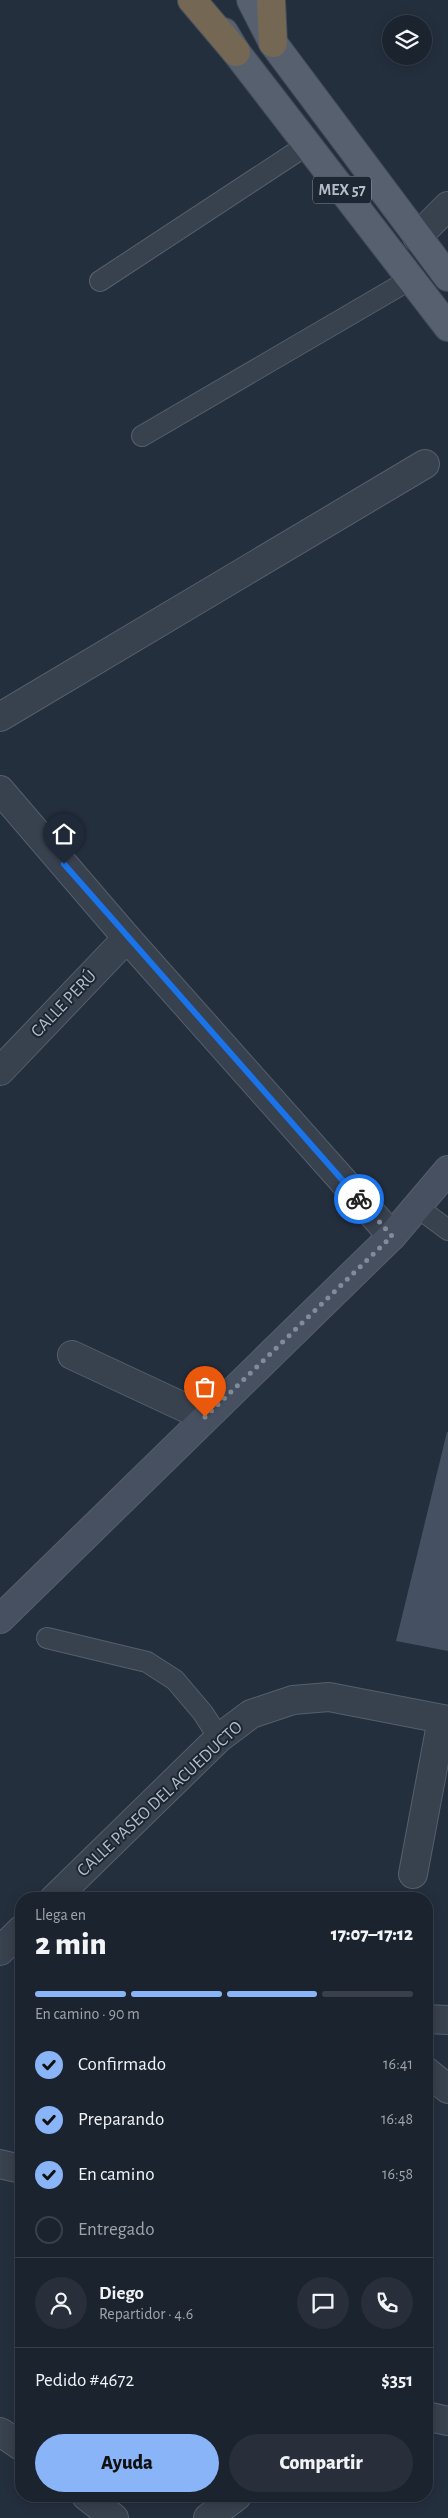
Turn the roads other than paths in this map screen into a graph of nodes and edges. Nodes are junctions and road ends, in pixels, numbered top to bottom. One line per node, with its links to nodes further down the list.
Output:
1 (192, 0): 6 (highway)
2 (206, 0): 6 (main road, MEX 57)
3 (251, 0): 5 (main road, MEX 57)
4 (271, 0): 5 (highway)
5 (273, 43): 9 (main road, MEX 57)
6 (236, 52): 7 (main road, MEX 57)
7 (307, 146): 11 (main road, MEX 57); 12 (lane)
8 (448, 206): 9 (street)
9 (417, 237): 10 (main road, MEX 57)
10 (448, 277)
11 (410, 279): 13 (main road, MEX 57); 14 (lane)
12 (100, 281)
13 (448, 327)
14 (142, 436)
15 (425, 464): 16 (street)
16 (0, 718)
17 (0, 790): 18 (street)
18 (127, 938): 19 (street, CALLE PERÚ); 23 (street)
19 (0, 1071)
20 (448, 1170): 21 (street)
21 (417, 1207): 22 (lane); 23 (street)
22 (448, 1230)
23 (392, 1236): 25 (street)
24 (72, 1356): 25 (street)
25 (205, 1417): 26 (street)
26 (0, 1619)
27 (47, 1638): 29 (lane)
28 (445, 1719): 29 (street, CALLE PASEO DEL ACUEDUCTO); 30 (street)
29 (219, 1738): 31 (street, CALLE PASEO DEL ACUEDUCTO)
30 (413, 1874)
31 (61, 1892)
32 (15, 1936): 33 (street)
33 (0, 1951)
34 (433, 2019): 35 (street)
35 (448, 2020)
36 (433, 2076): 37 (street)
37 (448, 2089)
38 (0, 2164): 39 (street)
39 (15, 2168)
40 (433, 2418): 41 (street)
41 (448, 2421)
42 (0, 2432): 43 (street)
43 (15, 2442)
44 (94, 2502): 46 (street)
45 (229, 2502): 47 (street)
46 (114, 2518)
47 (208, 2518)

